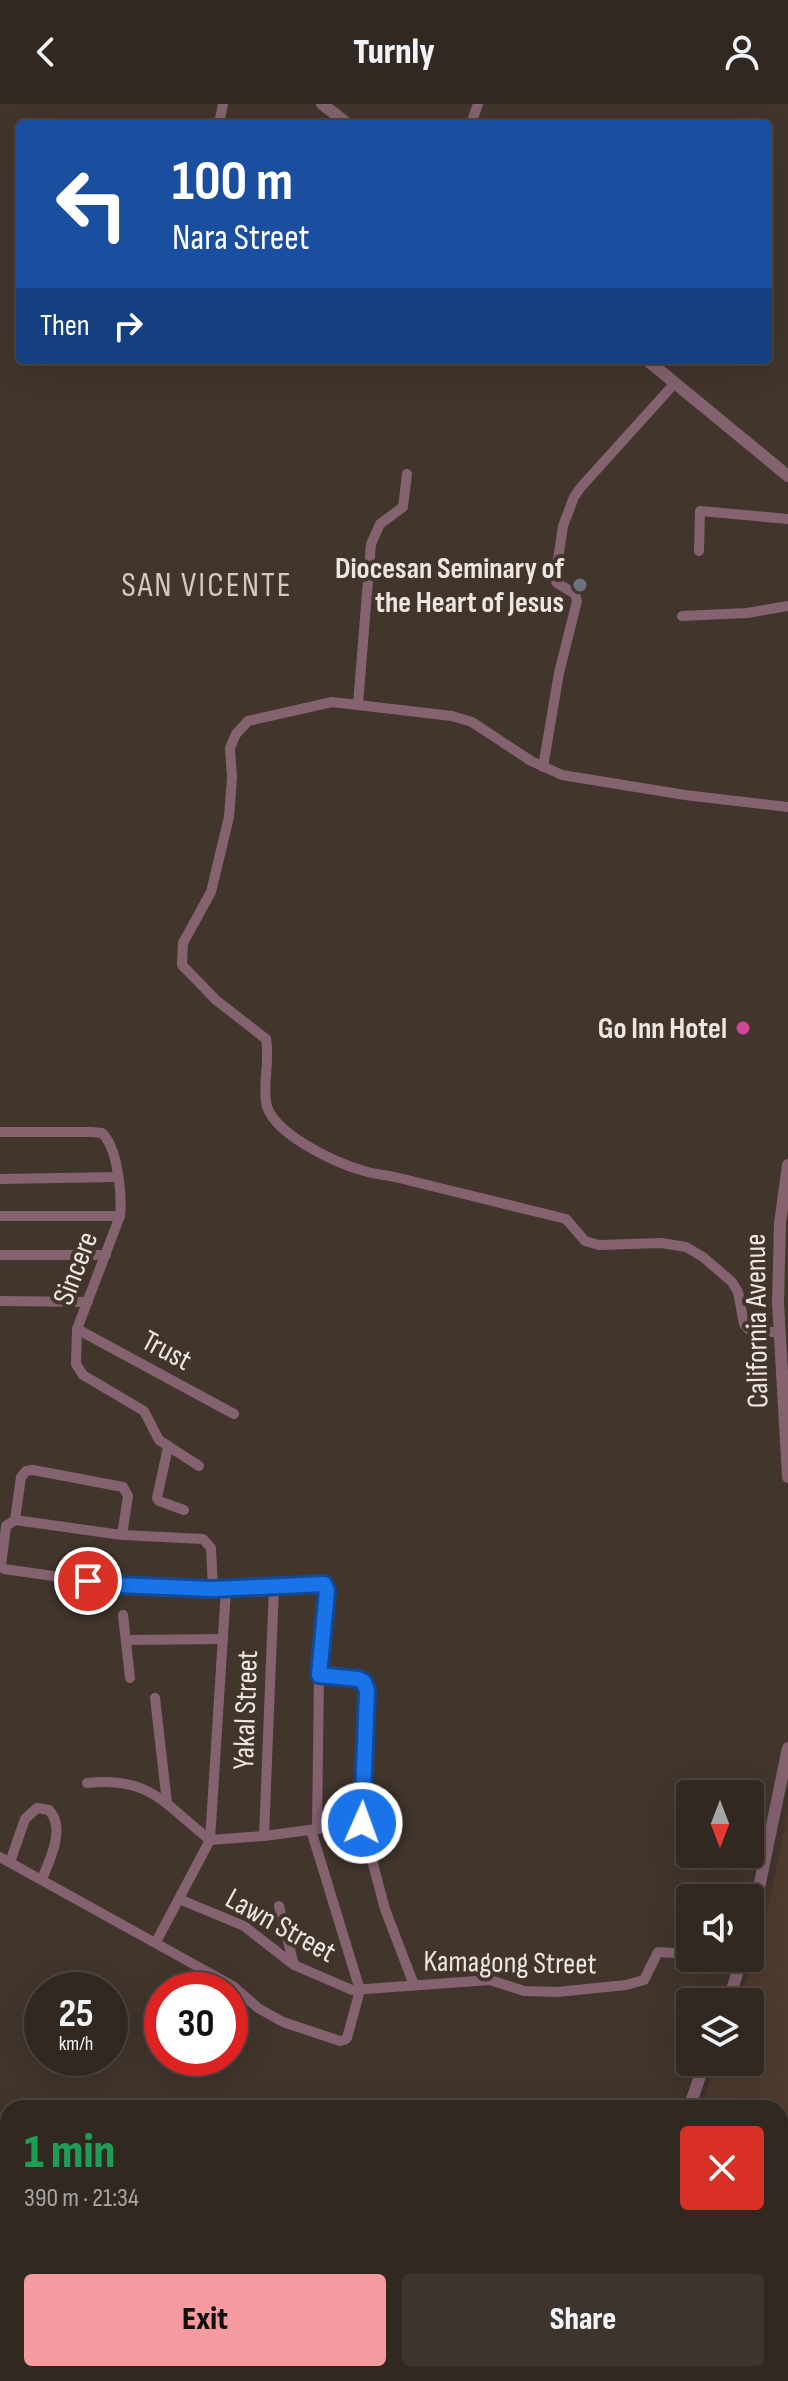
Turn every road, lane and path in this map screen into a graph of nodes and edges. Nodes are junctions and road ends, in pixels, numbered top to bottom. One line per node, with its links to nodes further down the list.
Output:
1 (322, 104): 2 (street)
2 (343, 120)
3 (652, 364): 4 (street)
4 (675, 383): 6 (street); 12 (street)
5 (407, 474): 11 (street)
6 (788, 476)
7 (788, 519): 8 (street)
8 (699, 551)
9 (788, 606): 10 (street)
10 (682, 616)
11 (358, 704): 12 (street); 25 (street)
12 (543, 767): 13 (street)
13 (788, 807)
14 (0, 1132): 16 (street, Sincere)
15 (788, 1165): 25 (street, California Avenue)
16 (118, 1177): 17 (street); 19 (street, Sincere)
17 (0, 1179)
18 (0, 1216): 19 (street)
19 (120, 1216): 21 (street, Sincere)
20 (0, 1255): 21 (street)
21 (106, 1255): 23 (street, Sincere)
22 (0, 1301): 23 (street)
23 (88, 1302): 24 (street, Sincere)
24 (77, 1329): 26 (street, Trust); 28 (street, Sincere)
25 (779, 1333): 27 (street, California Avenue)
26 (234, 1414)
27 (786, 1426): 30 (street, California Avenue)
28 (168, 1447): 29 (street, Sincere); 31 (street)
29 (199, 1466)
30 (788, 1477)
31 (184, 1510)
32 (15, 1520): 33 (street); 33 (street); 35 (street)
33 (122, 1535): 35 (street)
34 (274, 1586): 36 (street); 40 (street); 49 (street, Yakal Street)
35 (213, 1589): 36 (street)
36 (226, 1589): 38 (street)
37 (123, 1615): 39 (street)
38 (223, 1639): 39 (street); 50 (street)
39 (127, 1640): 41 (street)
40 (319, 1675): 47 (street); 48 (street)
41 (130, 1678)
42 (155, 1698): 46 (street)
43 (788, 1748): 45 (street)
44 (87, 1783): 46 (street)
45 (783, 1794): 53 (street)
46 (167, 1803): 50 (street)
47 (362, 1823): 48 (street); 59 (street)
48 (314, 1830): 49 (street); 60 (street)
49 (264, 1836): 50 (street)
50 (210, 1840): 54 (street)
51 (5, 1859): 52 (street); 52 (street)
52 (42, 1879): 56 (street)
53 (761, 1884)
54 (179, 1899): 56 (street); 58 (street, Lawn Street)
55 (279, 1906): 58 (street)
56 (156, 1942): 60 (street)
57 (676, 1954): 59 (street, Kamagong Street)
58 (294, 1965): 60 (street, Lawn Street)
59 (414, 1985): 60 (street, Kamagong Street)
60 (360, 1990)
61 (700, 2076): 62 (street)
62 (692, 2100)

